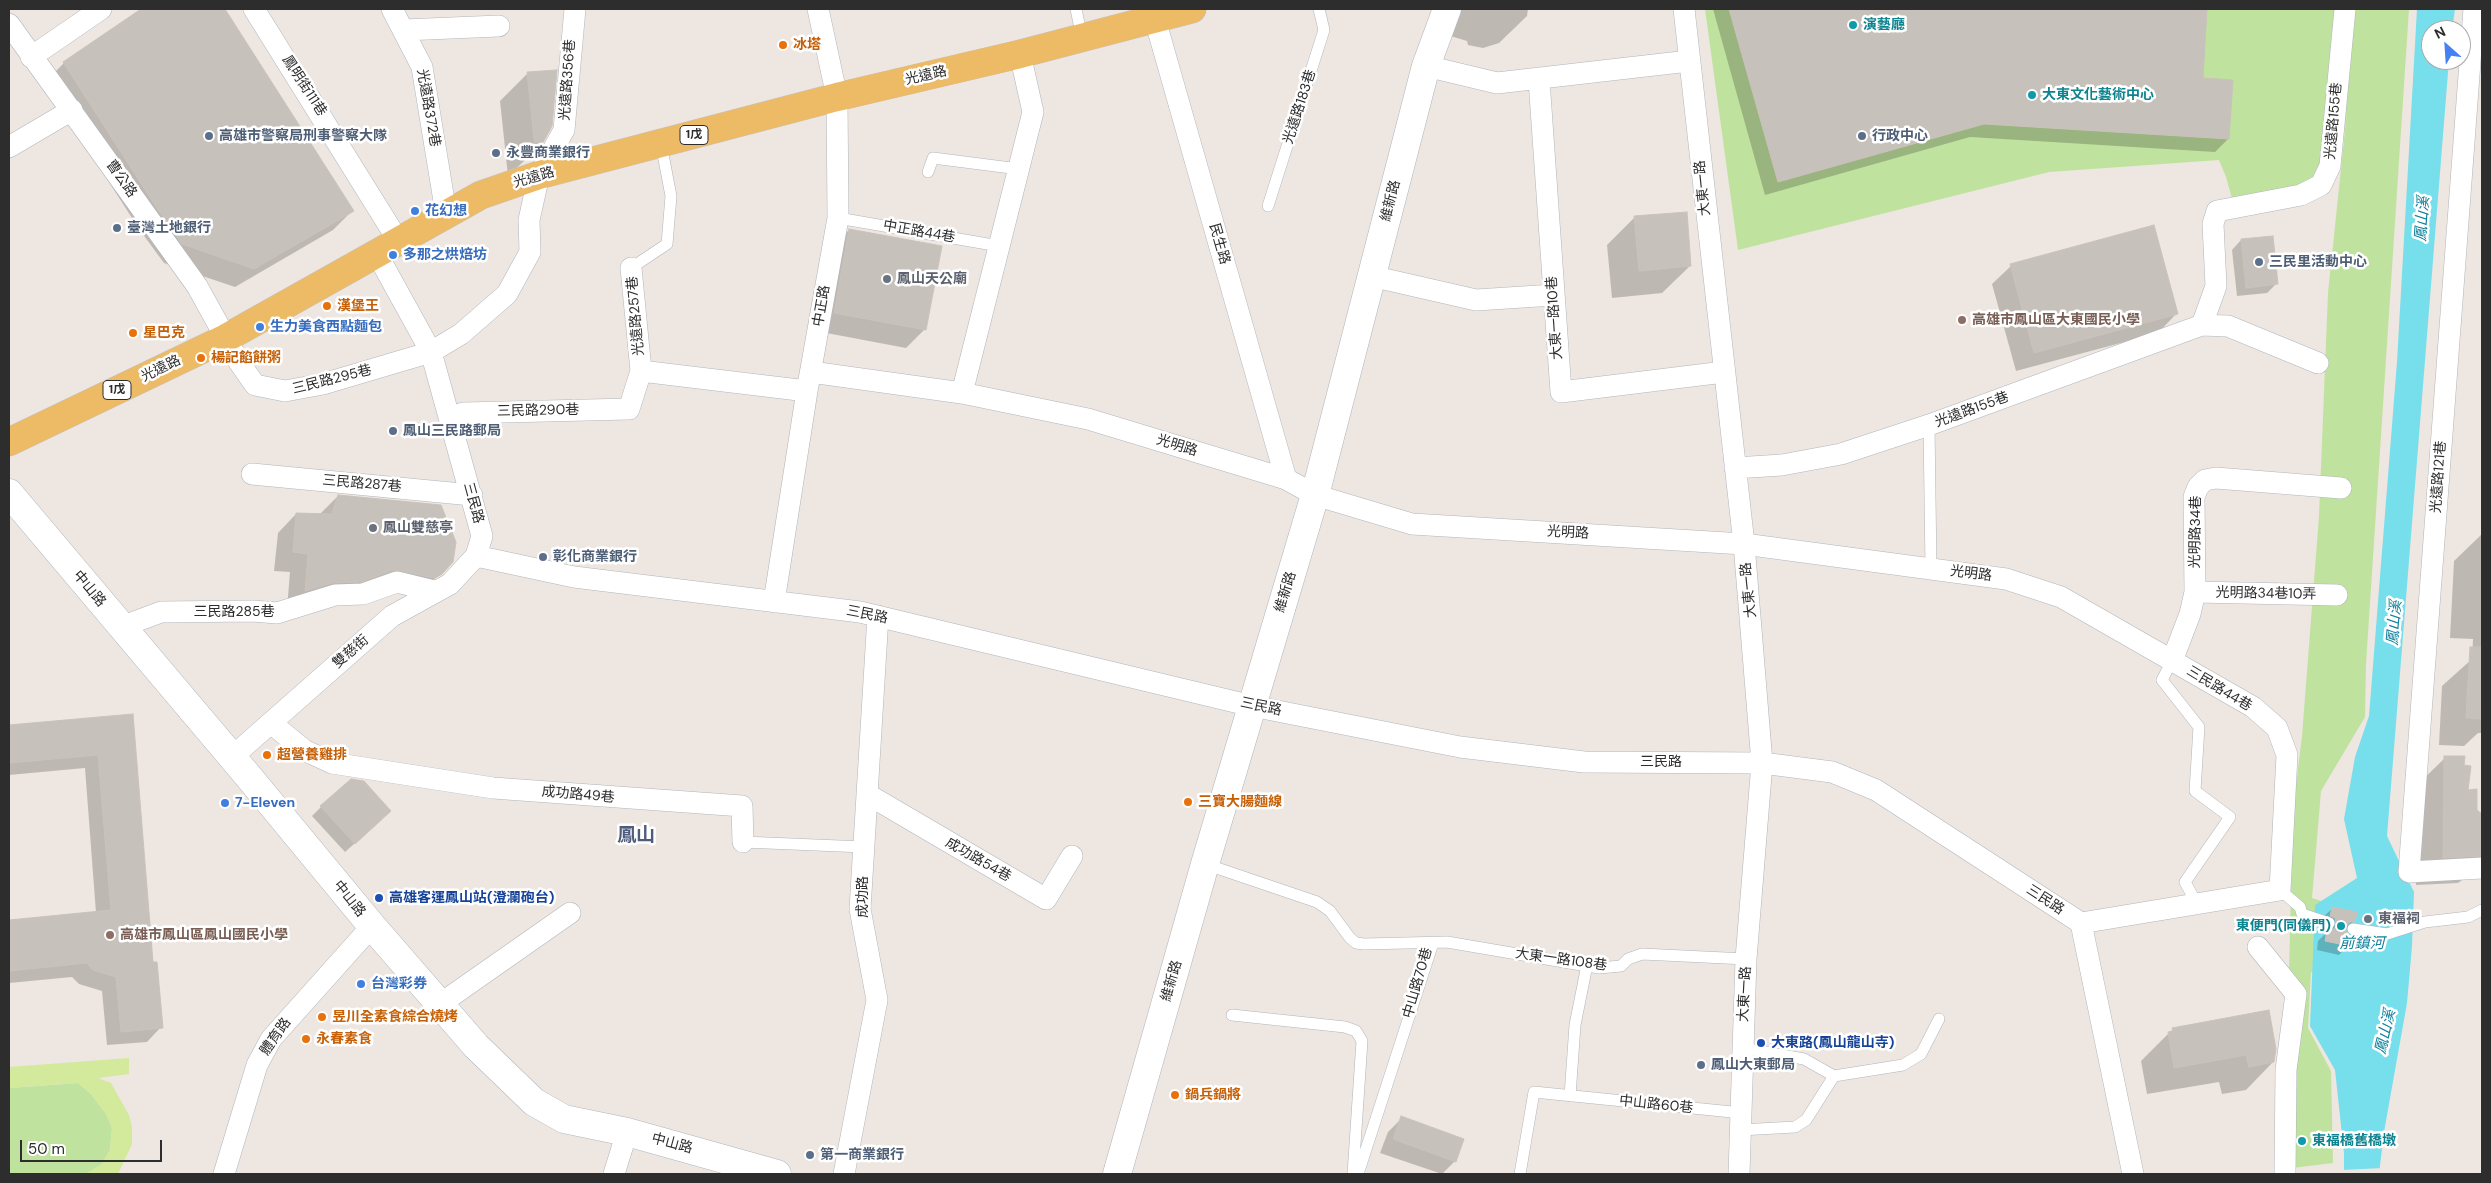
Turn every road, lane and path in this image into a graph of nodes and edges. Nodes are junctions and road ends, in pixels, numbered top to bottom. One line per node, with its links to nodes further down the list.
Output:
1 (101, 9): 19 (street)
2 (254, 9): 34 (street, 鳳明街111巷)
3 (392, 9): 16 (street, 光遠路372巷)
4 (575, 9): 29 (street, 光遠路356巷)
5 (818, 9): 23 (street, 中正路)
6 (1076, 9): 17 (lane)
7 (1192, 9): 13 (main road, 光遠路 / 1戊)
8 (1318, 9): 30 (lane, 光遠路183巷)
9 (1447, 9): 21 (main road, 維新路)
10 (1684, 9): 20 (street, 大東一路)
11 (2345, 9): 38 (street, 光遠路155巷)
12 (2474, 9): 75 (street, 光遠路121巷)
13 (1154, 14): 17 (main road, 光遠路 / 1戊); 51 (street, 民生路)
14 (9, 24): 19 (street, 曹公路)
15 (499, 26): 16 (street)
16 (404, 30): 31 (street, 光遠路372巷)
17 (1082, 38): 18 (main road, 光遠路 / 1戊)
18 (1020, 54): 23 (main road, 光遠路 / 1戊); 27 (street)
19 (31, 57): 24 (street, 曹公路)
20 (1689, 61): 22 (street); 43 (street, 大東一路)
21 (1426, 66): 22 (street); 36 (main road, 維新路)
22 (1539, 80): 37 (street, 大東一路10巷)
23 (837, 97): 25 (main road, 光遠路 / 1戊); 32 (street, 中正路)
24 (72, 110): 26 (street); 39 (street, 曹公路)
25 (661, 144): 29 (main road, 光遠路 / 1戊); 35 (lane, 光遠路257巷)
26 (9, 147)
27 (1018, 169): 28 (lane); 33 (street)
28 (928, 172)
29 (539, 175): 31 (main road, 光遠路 / 1戊); 40 (street, 光遠路356巷)
30 (1268, 206)
31 (446, 213): 34 (main road, 光遠路 / 1戊)
32 (838, 218): 33 (lane, 中正路44巷); 44 (street, 中正路)
33 (999, 246): 45 (street)
34 (388, 248): 39 (main road, 光遠路 / 1戊); 40 (street, 三民路)
35 (631, 268): 42 (street, 光遠路257巷)
36 (1371, 276): 37 (street); 55 (main road, 維新路)
37 (1554, 295): 43 (street, 大東一路10巷)
38 (2202, 326): 41 (street, 光遠路155巷); 47 (street, 光遠路155巷)
39 (226, 338): 40 (street, 三民路295巷); 48 (main road, 光遠路 / 1戊)
40 (431, 352): 46 (street, 三民路)
41 (2318, 363)
42 (641, 371): 44 (street, 光遠路257巷); 46 (street, 三民路290巷)
43 (1724, 372): 49 (street, 大東一路)
44 (809, 381): 45 (street, 光明路); 62 (street, 中正路)
45 (962, 393): 51 (street, 光明路)
46 (450, 419): 54 (street, 三民路)
47 (1930, 426): 49 (street, 光遠路155巷); 58 (lane)
48 (9, 442)
49 (1735, 468): 56 (street, 大東一路)
50 (252, 474): 54 (street, 三民路287巷)
51 (1286, 480): 55 (street, 光明路)
52 (2341, 488): 60 (street, 光明路34巷)
53 (9, 493): 64 (main road, 中山路)
54 (472, 495): 57 (street, 三民路)
55 (1315, 495): 56 (street, 光明路); 66 (main road, 維新路)
56 (1744, 544): 58 (street, 光明路); 69 (street, 大東一路)
57 (476, 556): 59 (street, 雙慈街); 62 (street, 三民路)
58 (1931, 569): 65 (street, 光明路)
59 (434, 591): 64 (street, 三民路285巷); 67 (street, 雙慈街)
60 (2195, 592): 61 (street, 光明路34巷10弄); 65 (street, 光明路34巷)
61 (2337, 595)
62 (774, 602): 63 (street, 三民路)
63 (878, 616): 66 (street, 三民路); 70 (street, 成功路)
64 (121, 626): 68 (main road, 中山路)
65 (2172, 661): 76 (street, 三民路44巷); 77 (lane, 三民路44巷)
66 (1252, 706): 69 (street, 三民路); 74 (main road, 維新路)
67 (271, 723): 68 (street, 雙慈街); 71 (street, 成功路49巷)
68 (232, 757): 82 (main road, 中山路)
69 (1762, 763): 80 (street, 三民路); 86 (street, 大東一路)
70 (867, 794): 72 (street, 成功路); 73 (street, 成功路54巷)
71 (743, 842): 72 (lane, 成功路49巷)
72 (864, 847): 99 (street, 成功路)
73 (1072, 856)
74 (1205, 864): 84 (lane, 中山路70巷); 100 (main road, 維新路)
75 (2482, 868)
76 (2280, 890): 77 (street); 81 (lane)
77 (2197, 904): 80 (street)
78 (2482, 910): 83 (lane)
79 (570, 913): 88 (street)
80 (2081, 923): 105 (street)
81 (2329, 923)
82 (372, 926): 88 (main road, 中山路); 96 (street, 體育路)
83 (2353, 928)
84 (1433, 943): 87 (lane, 大東一路108巷); 102 (lane, 中山路70巷)
85 (2258, 947): 106 (street)
86 (1746, 959): 87 (lane, 大東一路108巷); 91 (street, 大東一路)
87 (1586, 966): 93 (lane)
88 (440, 1004): 95 (main road, 中山路)
89 (1232, 1015): 101 (lane)
90 (1939, 1019): 92 (lane)
91 (1742, 1048): 92 (lane); 94 (street, 大東一路)
92 (1834, 1076): 94 (lane, 中山路60巷)
93 (1570, 1096): 94 (lane, 中山路60巷); 103 (lane, 中山路60巷)
94 (1741, 1122): 104 (street, 大東一路)
95 (627, 1132): 97 (street); 98 (main road, 中山路)
96 (224, 1174)
97 (614, 1174)
98 (777, 1174)
99 (844, 1174)
100 (1117, 1174)
101 (1353, 1174)
102 (1358, 1174)
103 (1520, 1174)
104 (1739, 1174)
105 (2133, 1174)
106 (2285, 1174)

